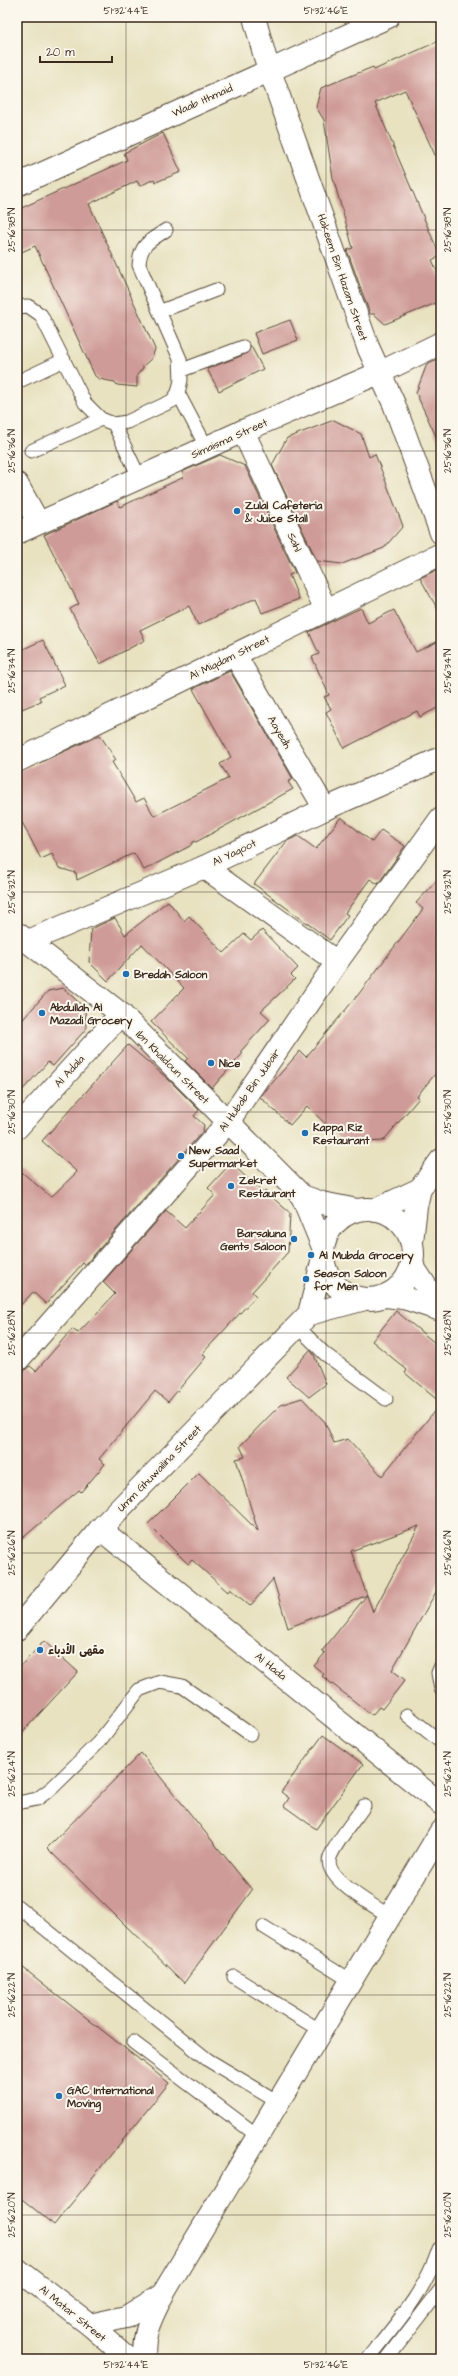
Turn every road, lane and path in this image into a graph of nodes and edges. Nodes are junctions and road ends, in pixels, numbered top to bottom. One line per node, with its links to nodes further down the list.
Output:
1 (254, 17): 3 (street, Hakeem Bin Hazam Street)
2 (388, 17): 3 (street, Waab Ithmaid)
3 (270, 70): 4 (street, Waab Ithmaid); 13 (street, Hakeem Bin Hazam Street)
4 (17, 185)
5 (166, 230): 8 (lane)
6 (216, 290): 8 (lane)
7 (17, 306): 11 (lane)
8 (161, 311): 12 (lane)
9 (441, 343): 13 (street, Simaisma Street)
10 (243, 347): 12 (lane)
11 (64, 360): 14 (lane); 16 (lane)
12 (182, 370): 15 (lane)
13 (380, 373): 18 (street, Simaisma Street); 25 (street, Hakeem Bin Hazam Street)
14 (17, 382)
15 (178, 393): 17 (lane); 19 (lane)
16 (101, 419): 17 (lane); 20 (lane)
17 (114, 424): 21 (lane)
18 (243, 431): 19 (street, Simaisma Street); 27 (street, Sahl)
19 (207, 448): 21 (street, Simaisma Street)
20 (31, 450)
21 (140, 479): 23 (street, Simaisma Street)
22 (17, 484): 23 (street)
23 (38, 522): 24 (street, Simaisma Street)
24 (17, 533)
25 (441, 533)
26 (441, 554): 27 (street, Al Miqdam Street)
27 (326, 610): 28 (street, Al Miqdam Street)
28 (235, 655): 30 (street, Al Miqdam Street); 31 (street, Aayedh)
29 (441, 758): 31 (street, Al Yaqoot)
30 (17, 761)
31 (325, 809): 33 (street, Al Yaqoot)
32 (441, 818): 35 (street, Al Hubab Bin Jubair)
33 (204, 867): 34 (street, Al Yaqoot); 35 (street)
34 (22, 938): 36 (street, Ibn Khaldoun Street)
35 (337, 962): 37 (street, Al Hubab Bin Jubair)
36 (121, 1014): 37 (street, Ibn Khaldoun Street); 38 (street, Al Adala)
37 (228, 1122): 41 (street, Ibn Khaldoun Street); 49 (street, Al Hubab Bin Jubair)
38 (17, 1128)
39 (441, 1160): 40 (street)
40 (420, 1189): 42 (street); 43 (street)
41 (302, 1196): 42 (street, Ibn Khaldoun Street); 44 (street, Ibn Khaldoun Street)
42 (366, 1210): 43 (street); 44 (street)
43 (412, 1242): 45 (street)
44 (323, 1252): 46 (street); 48 (street)
45 (412, 1265): 46 (street); 47 (street)
46 (375, 1298): 47 (street); 48 (street)
47 (441, 1310)
48 (303, 1320): 50 (lane); 51 (street, Umm Ghuwailina Street)
49 (17, 1361)
50 (386, 1399)
51 (100, 1529): 52 (street, Umm Ghuwailina Street); 59 (street, Al Hada)
52 (17, 1629)
53 (441, 1666): 54 (lane)
54 (441, 1689)
55 (407, 1715): 57 (lane)
56 (250, 1734): 58 (lane)
57 (441, 1742)
58 (17, 1803)
59 (441, 1804)
60 (364, 1806): 63 (lane)
61 (441, 1831): 63 (street)
62 (17, 1906): 69 (lane)
63 (390, 1916): 66 (street)
64 (264, 1927): 66 (lane)
65 (234, 1977): 67 (lane)
66 (351, 1981): 67 (street)
67 (321, 2031): 69 (street)
68 (133, 2042): 70 (lane)
69 (278, 2102): 70 (street)
70 (258, 2136): 74 (street)
71 (440, 2251): 78 (lane)
72 (17, 2269): 75 (street, Al Matar Street)
73 (441, 2289): 79 (lane)
74 (163, 2294): 75 (street); 77 (street)
75 (90, 2325): 76 (street, Al Matar Street)
76 (129, 2359)
77 (145, 2359)
78 (368, 2359)
79 (387, 2359)

